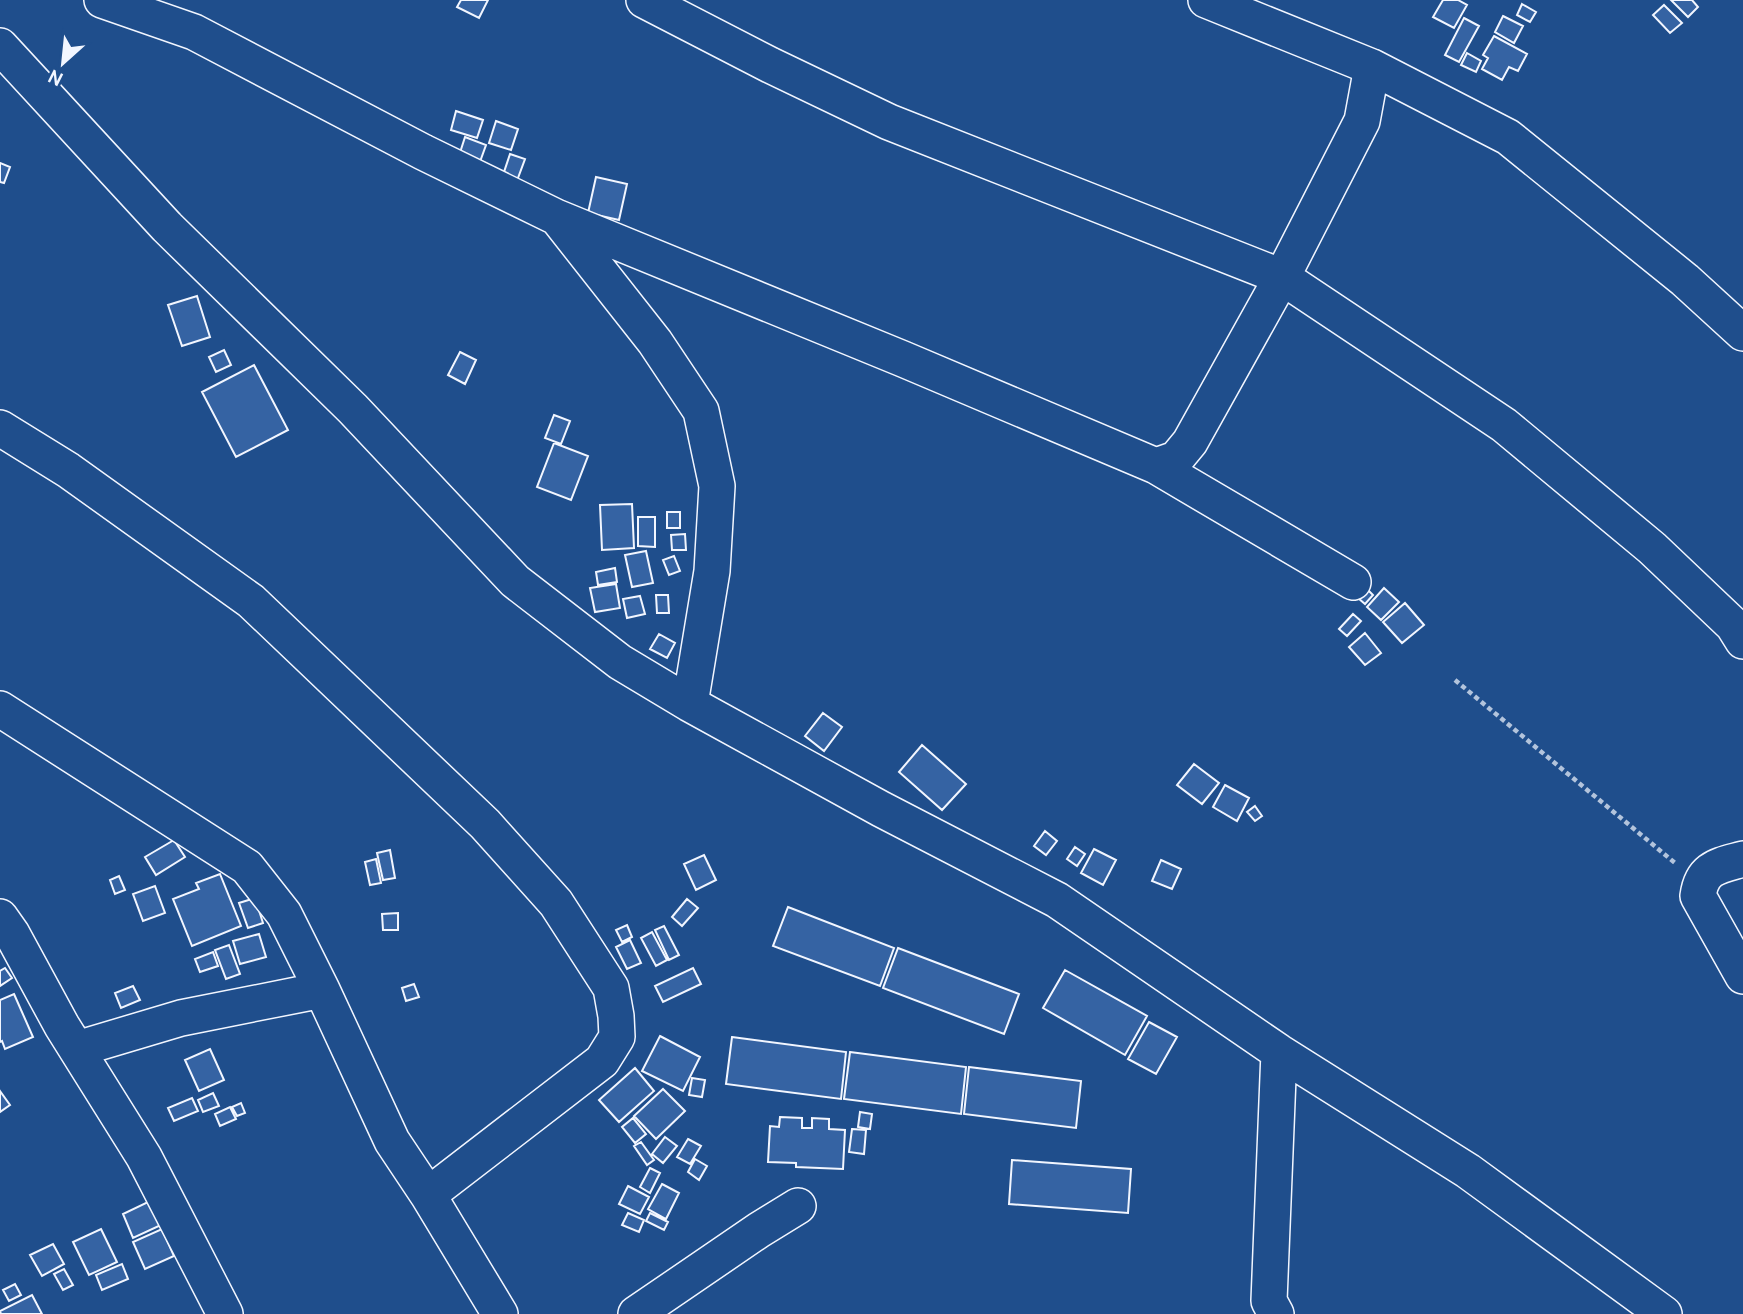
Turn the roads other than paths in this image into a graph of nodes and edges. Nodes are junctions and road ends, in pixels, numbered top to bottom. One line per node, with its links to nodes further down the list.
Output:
1 (102, 0): 6 (street)
2 (644, 0): 7 (street)
3 (1206, 0): 5 (street)
4 (0, 46): 13 (street)
5 (1372, 67): 7 (street); 8 (street)
6 (556, 217): 10 (street); 13 (street)
7 (1282, 277): 10 (street); 12 (street)
8 (1743, 333)
9 (0, 428): 21 (street)
10 (1156, 466): 11 (street)
11 (1353, 582)
12 (1743, 641)
13 (690, 704): 20 (street)
14 (0, 709): 18 (street)
15 (1743, 859): 17 (street)
16 (0, 917): 19 (street)
17 (1743, 976)
18 (321, 990): 19 (street); 21 (street)
19 (77, 1049): 23 (street)
20 (1279, 1052): 26 (street); 27 (street)
21 (428, 1195): 24 (street)
22 (798, 1206): 25 (street)
23 (225, 1314)
24 (500, 1314)
25 (636, 1314)
26 (1276, 1314)
27 (1664, 1314)

